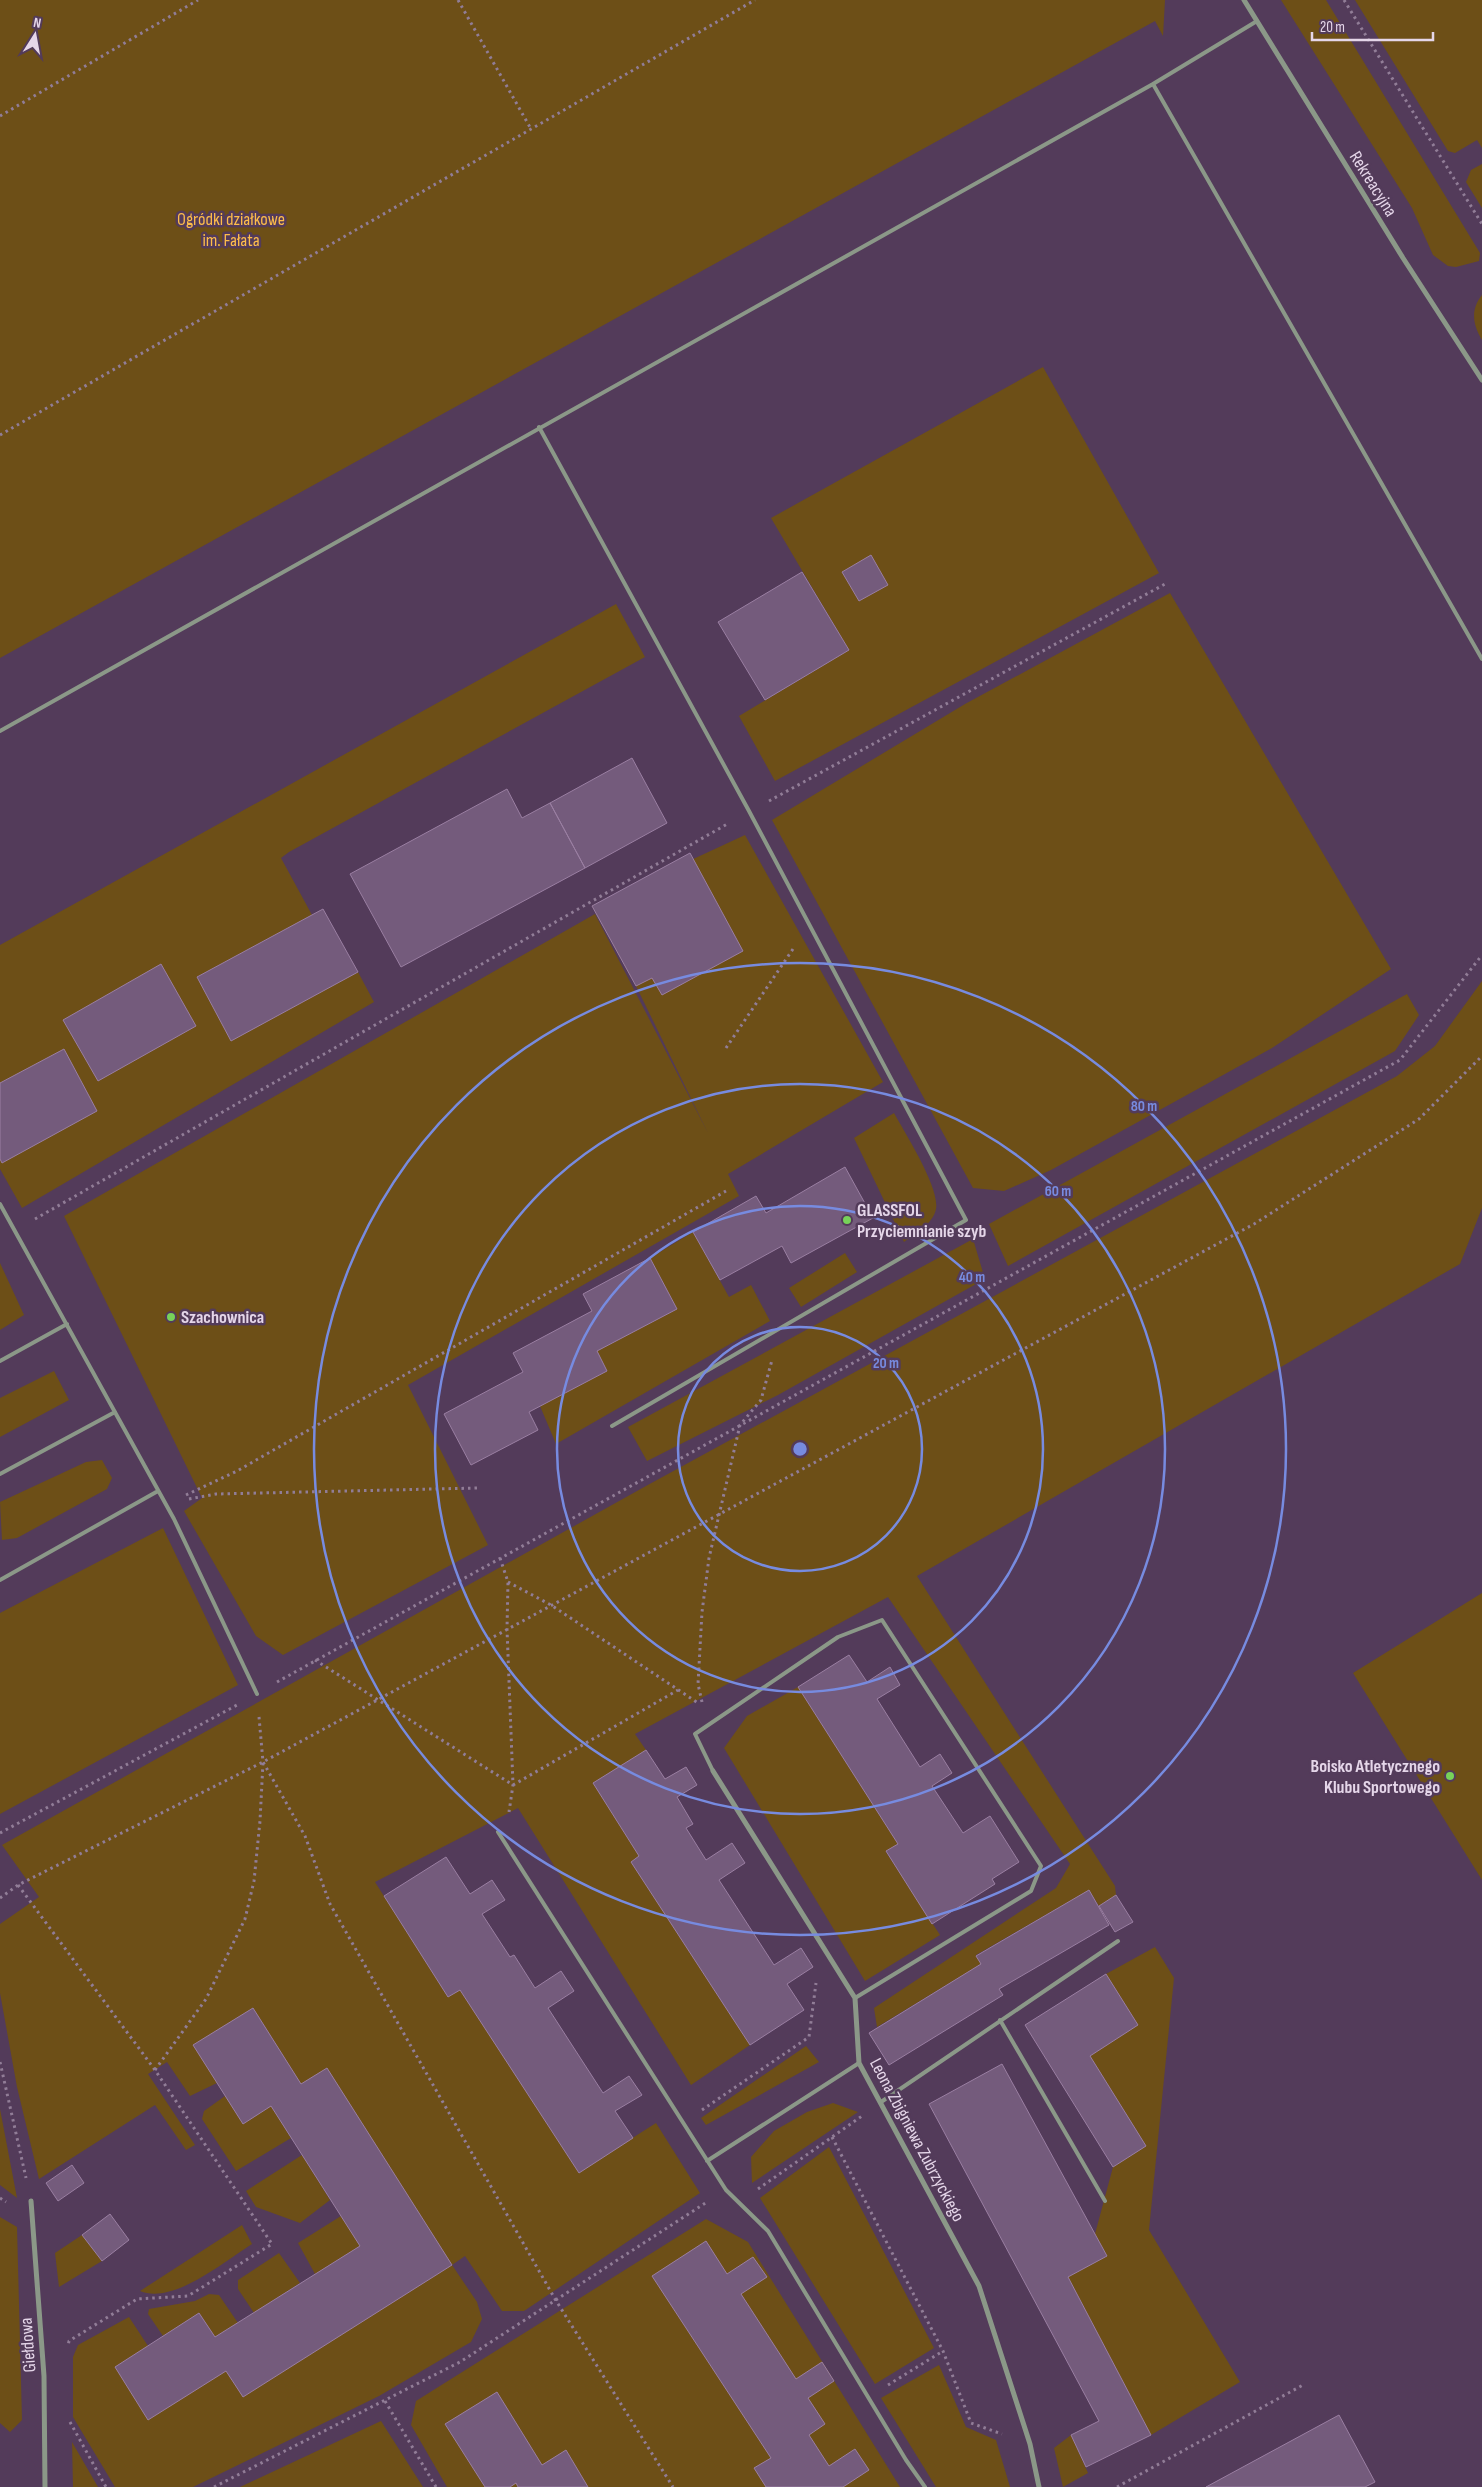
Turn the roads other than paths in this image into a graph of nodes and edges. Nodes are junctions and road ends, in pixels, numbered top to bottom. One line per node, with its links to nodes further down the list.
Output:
1 (1244, 0): 2 (street, Rekreacyjna)
2 (1257, 21): 3 (lane); 4 (street, Rekreacyjna)
3 (1153, 84): 5 (lane); 6 (lane)
4 (1482, 380)
5 (539, 427): 7 (lane); 12 (lane)
6 (1482, 659)
7 (0, 731)
8 (0, 1204): 9 (lane)
9 (66, 1324): 10 (lane); 11 (lane)
10 (0, 1361)
11 (114, 1412): 13 (lane); 14 (lane)
12 (612, 1426)
13 (0, 1474)
14 (158, 1491): 15 (lane); 16 (lane)
15 (0, 1580)
16 (257, 1694)
17 (713, 1772): 20 (street, Leona Zbigniewa Zubrzyckiego); 20 (lane)
18 (498, 1832): 24 (lane)
19 (1118, 1941): 21 (lane)
20 (855, 1998): 22 (street, Leona Zbigniewa Zubrzyckiego)
21 (1000, 2020): 23 (lane); 26 (lane)
22 (859, 2063): 23 (street, Leona Zbigniewa Zubrzyckiego); 24 (lane)
23 (881, 2102): 29 (street, Leona Zbigniewa Zubrzyckiego)
24 (707, 2161): 28 (lane)
25 (31, 2201): 27 (street, Giełdowa)
26 (1105, 2201)
27 (45, 2487)
28 (925, 2487)
29 (1039, 2487)

